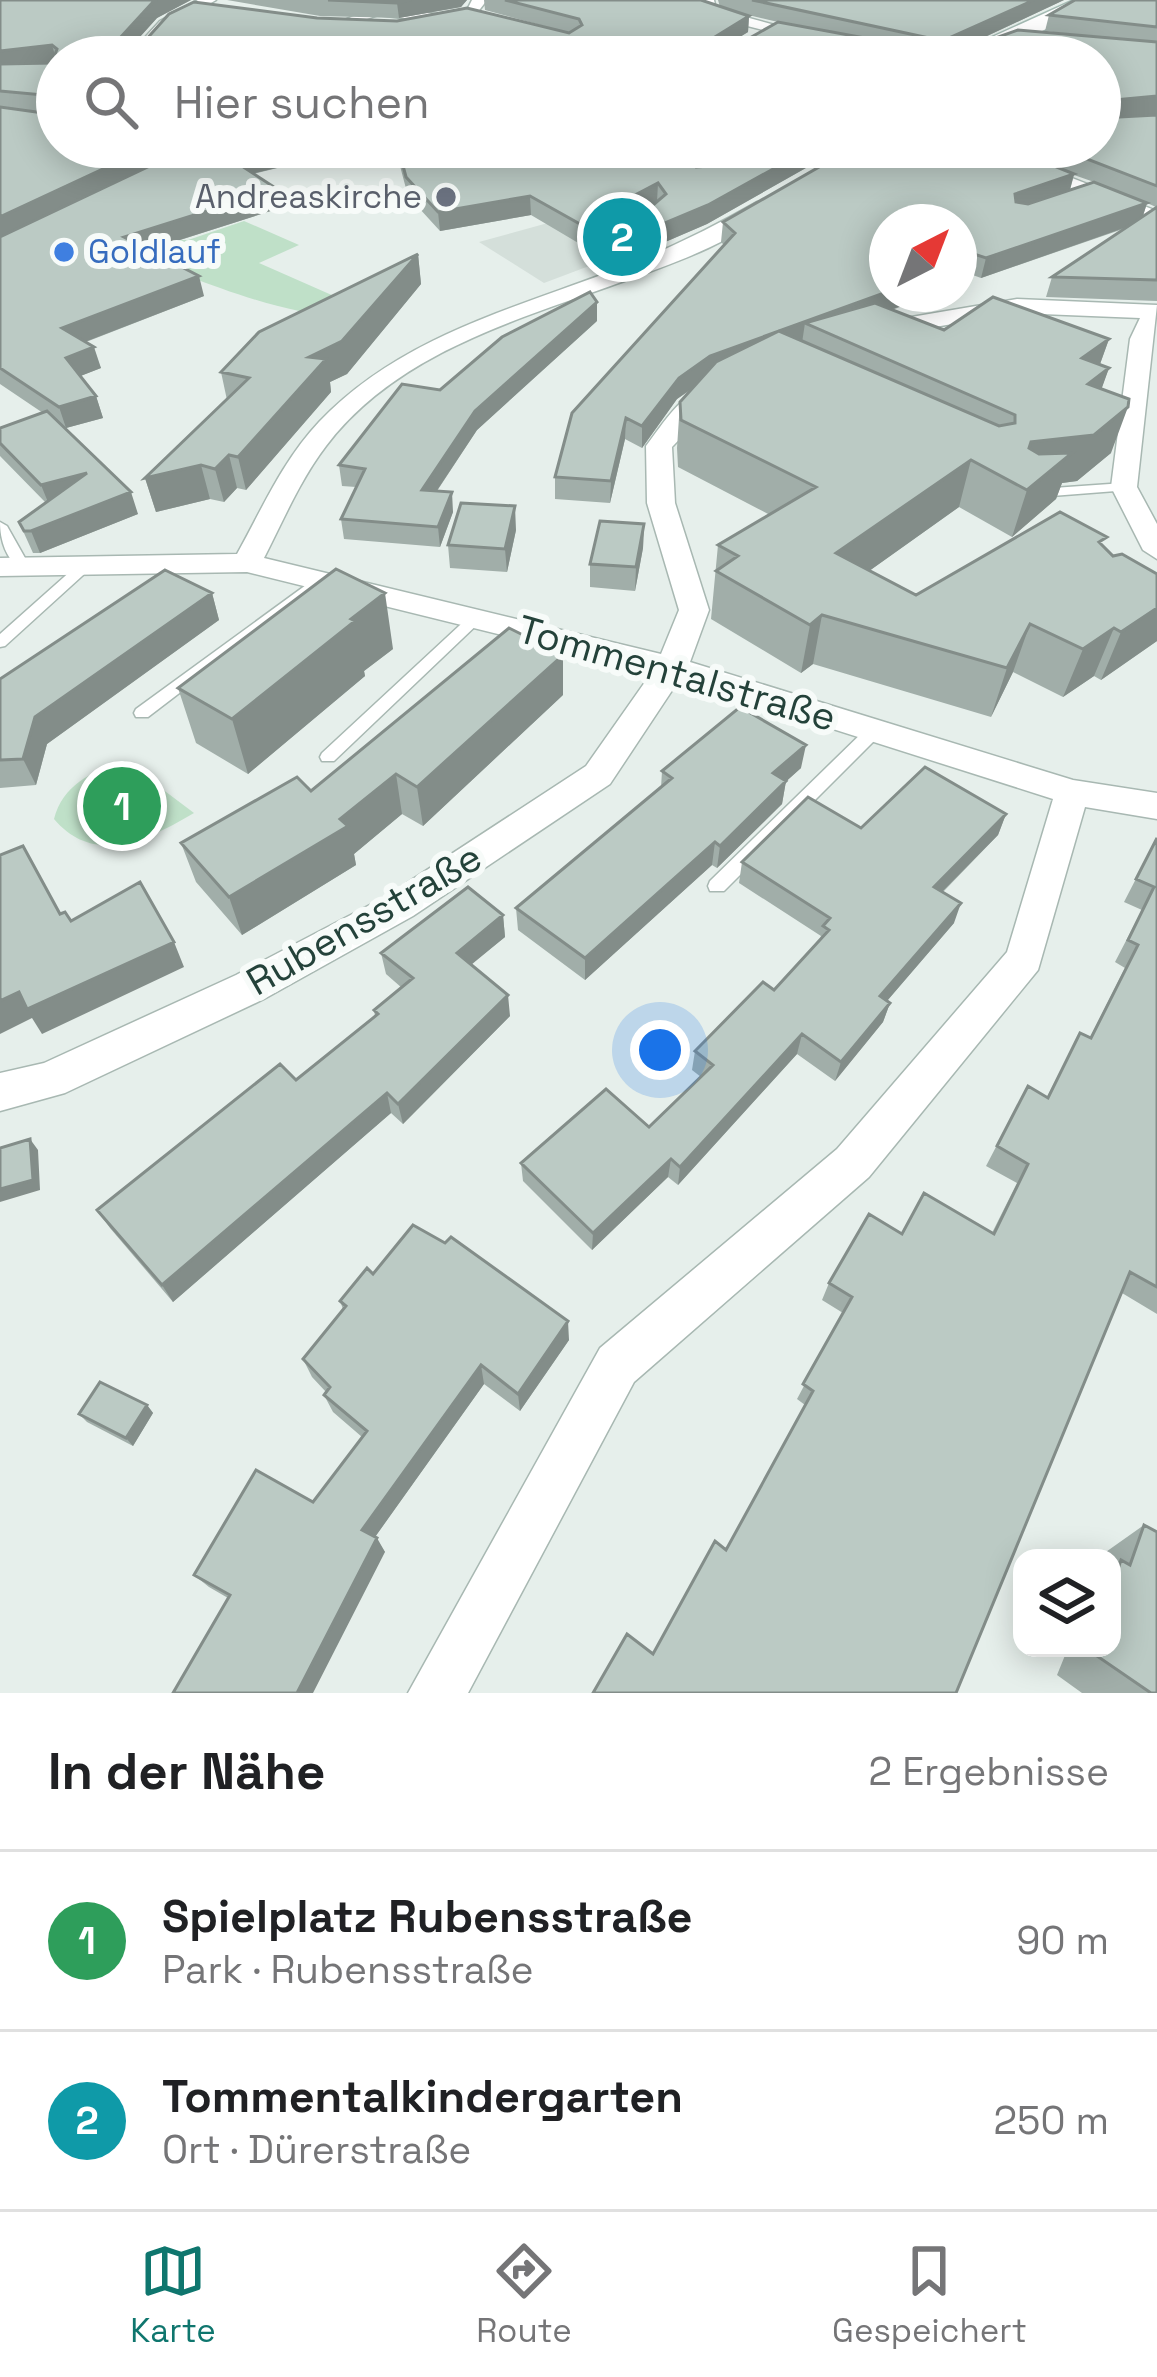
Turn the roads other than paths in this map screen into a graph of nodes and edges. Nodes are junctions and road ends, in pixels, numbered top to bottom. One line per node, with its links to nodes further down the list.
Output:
1 (480, 0): 5 (street)
2 (707, 0): 9 (street)
3 (1085, 0): 10 (street)
4 (205, 4): 8 (street)
5 (468, 15): 6 (street); 7 (street)
6 (340, 23)
7 (528, 32)
8 (155, 36)
9 (774, 36)
10 (1015, 36)
11 (1022, 168): 13 (street)
12 (778, 197): 21 (street)
13 (1157, 218)
14 (1155, 312): 15 (street); 17 (street)
15 (854, 337)
16 (730, 382): 27 (street, Rubensstraße)
17 (1124, 487): 18 (lane); 20 (street)
18 (1026, 494)
19 (0, 526): 23 (lane, Tommentalstraße)
20 (1157, 550)
21 (247, 563): 22 (street, Tommentalstraße); 24 (street, Tommentalstraße)
22 (87, 564): 23 (street, Tommentalstraße); 26 (lane)
23 (11, 566)
24 (317, 581): 25 (street, Tommentalstraße); 28 (lane)
25 (478, 616): 27 (street, Tommentalstraße); 30 (lane, Tommentalstraße)
26 (0, 642)
27 (672, 667): 29 (street, Tommentalstraße); 34 (street, Rubensstraße)
28 (142, 713)
29 (875, 730): 31 (street, Tommentalstraße); 33 (lane, Tommentalstraße)
30 (328, 758)
31 (1072, 792): 32 (street, Tommentalstraße); 35 (street)
32 (1157, 806)
33 (717, 886)
34 (0, 1092)
35 (437, 1693)

